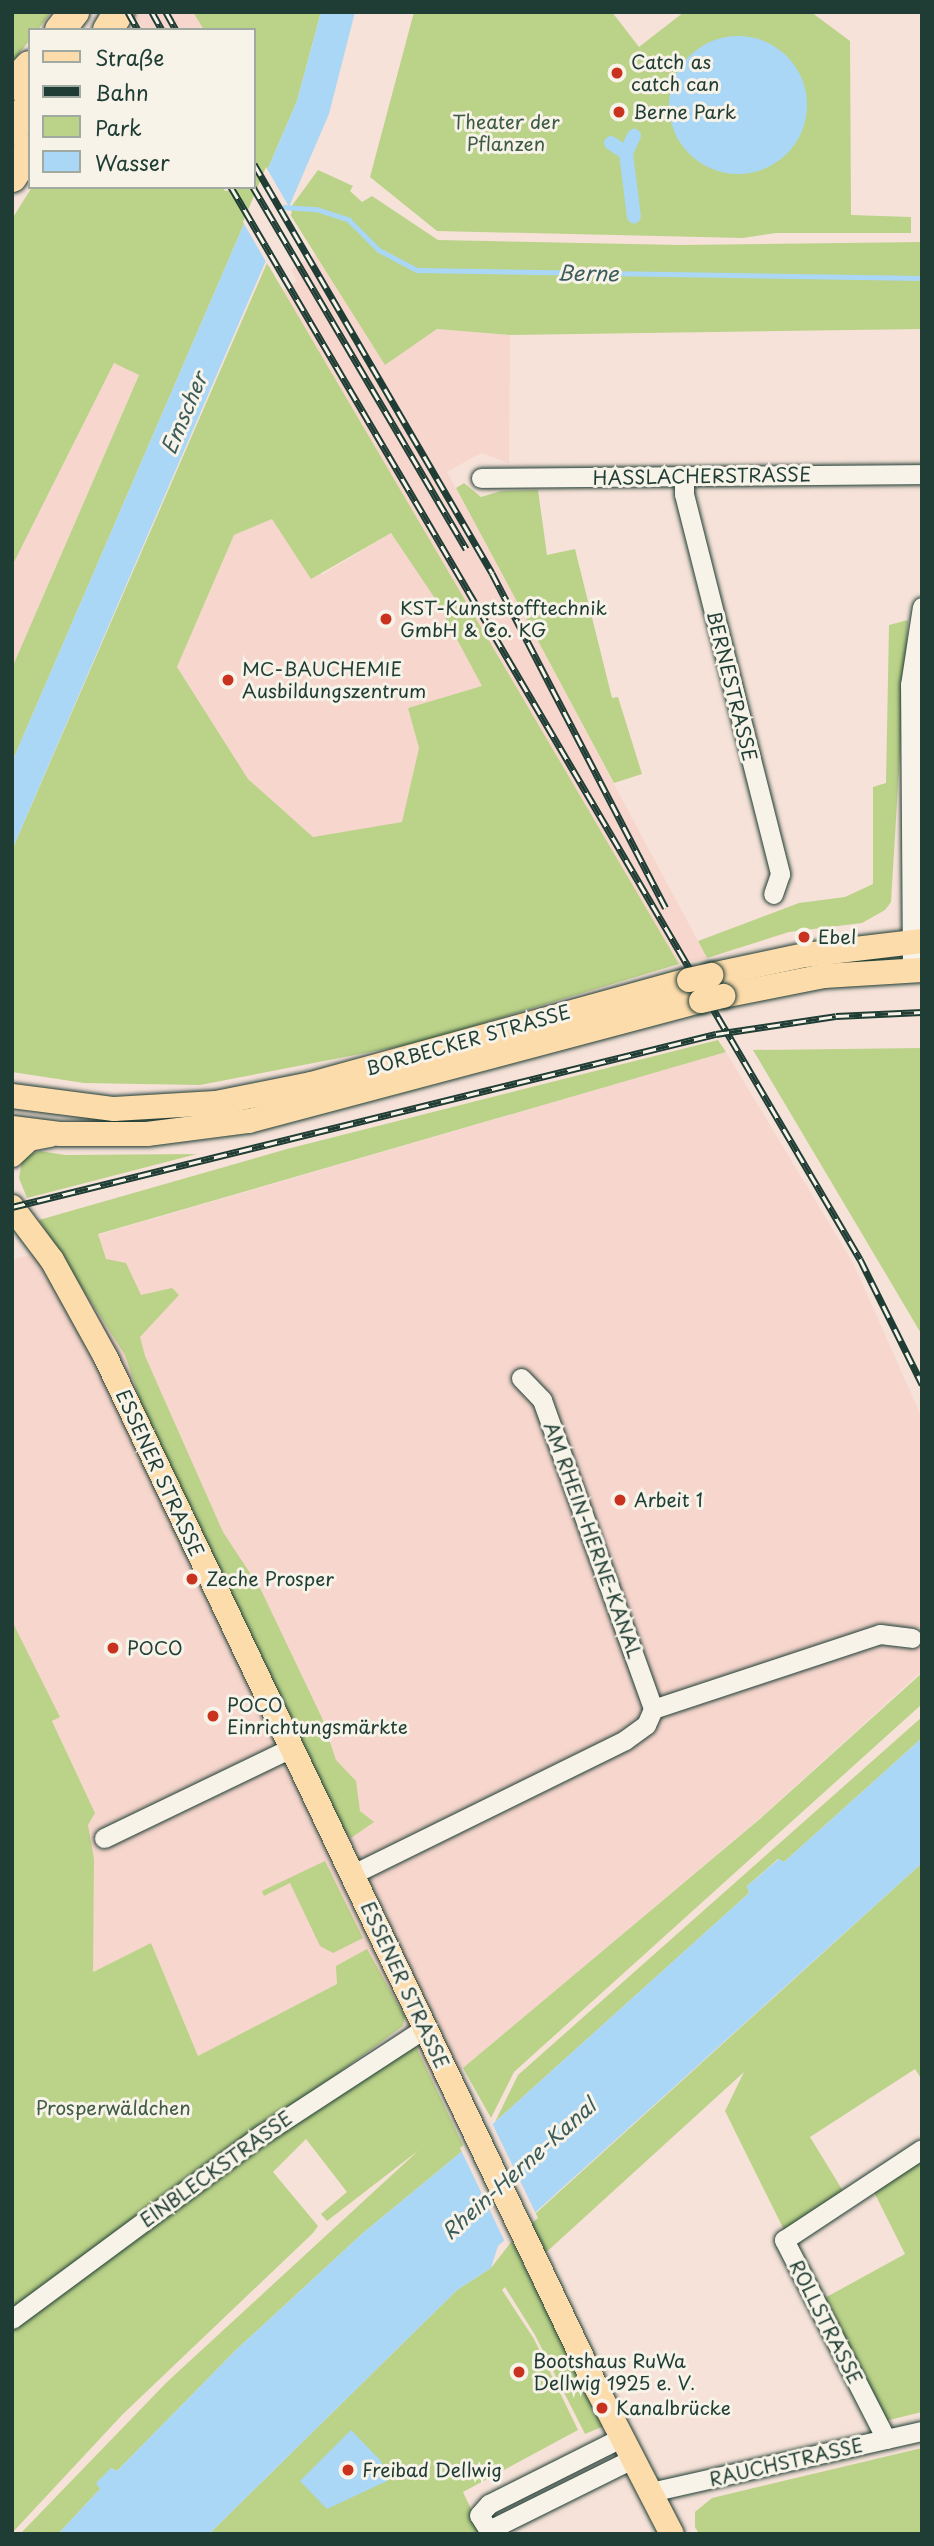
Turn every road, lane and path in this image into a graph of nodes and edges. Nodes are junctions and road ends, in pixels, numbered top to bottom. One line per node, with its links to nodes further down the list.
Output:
1 (74, 12): 3 (highway)
2 (108, 17): 4 (highway)
3 (62, 28)
4 (83, 28)
5 (28, 67): 6 (highway)
6 (12, 85)
7 (28, 107): 8 (highway)
8 (12, 131)
9 (28, 152): 10 (highway)
10 (12, 177)
11 (922, 474): 12 (street, HASSLACHERSTRASSE)
12 (684, 477): 13 (street, HASSLACHERSTRASSE); 15 (street, BERNESTRASSE)
13 (481, 478)
14 (922, 607): 16 (street)
15 (773, 894)
16 (916, 942): 17 (street); 18 (main road, BORBECKER STRASSE)
17 (917, 969): 18 (main road, BORBECKER STRASSE)
18 (706, 988): 19 (main road, BORBECKER STRASSE); 21 (main road, BORBECKER STRASSE)
19 (12, 1096)
20 (12, 1128): 21 (main road, BORBECKER STRASSE)
21 (60, 1134): 22 (main road)
22 (12, 1156)
23 (12, 1207): 27 (main road, ESSENER STRASSE)
24 (521, 1378): 26 (street, AM RHEIN-HERNE-KANAL)
25 (912, 1638): 26 (street)
26 (653, 1709): 29 (street)
27 (291, 1748): 28 (street); 29 (main road, ESSENER STRASSE)
28 (104, 1838)
29 (353, 1874): 30 (main road, ESSENER STRASSE)
30 (425, 2028): 32 (street, EINBLECKSTRASSE); 35 (main road, ESSENER STRASSE)
31 (922, 2149): 34 (street, ROLLSTRASSE)
32 (12, 2319)
33 (922, 2431): 34 (street, RAUCHSTRASSE)
34 (886, 2439): 36 (street, RAUCHSTRASSE)
35 (629, 2448): 36 (main road, ESSENER STRASSE); 37 (street)
36 (651, 2493): 38 (main road, ESSENER STRASSE)
37 (490, 2532)
38 (671, 2534)

